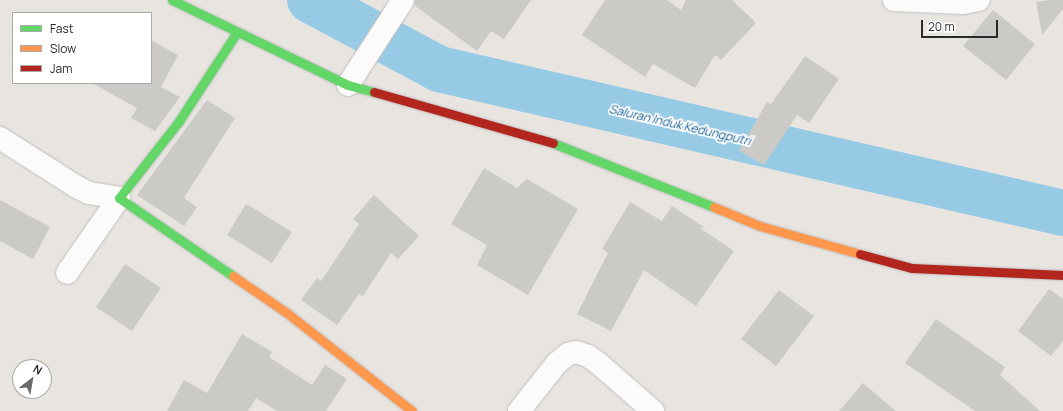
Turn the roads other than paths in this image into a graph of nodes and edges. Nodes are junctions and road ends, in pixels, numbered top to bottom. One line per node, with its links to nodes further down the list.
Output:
1 (172, 0): 5 (street)
2 (403, 0): 6 (street)
3 (894, 0): 4 (street)
4 (979, 0)
5 (237, 32): 6 (street); 8 (street)
6 (348, 85): 10 (street)
7 (0, 138): 8 (street)
8 (119, 198): 9 (street); 11 (street)
9 (67, 273)
10 (1063, 274)
11 (412, 411)
12 (519, 411): 13 (street)
13 (653, 411)

